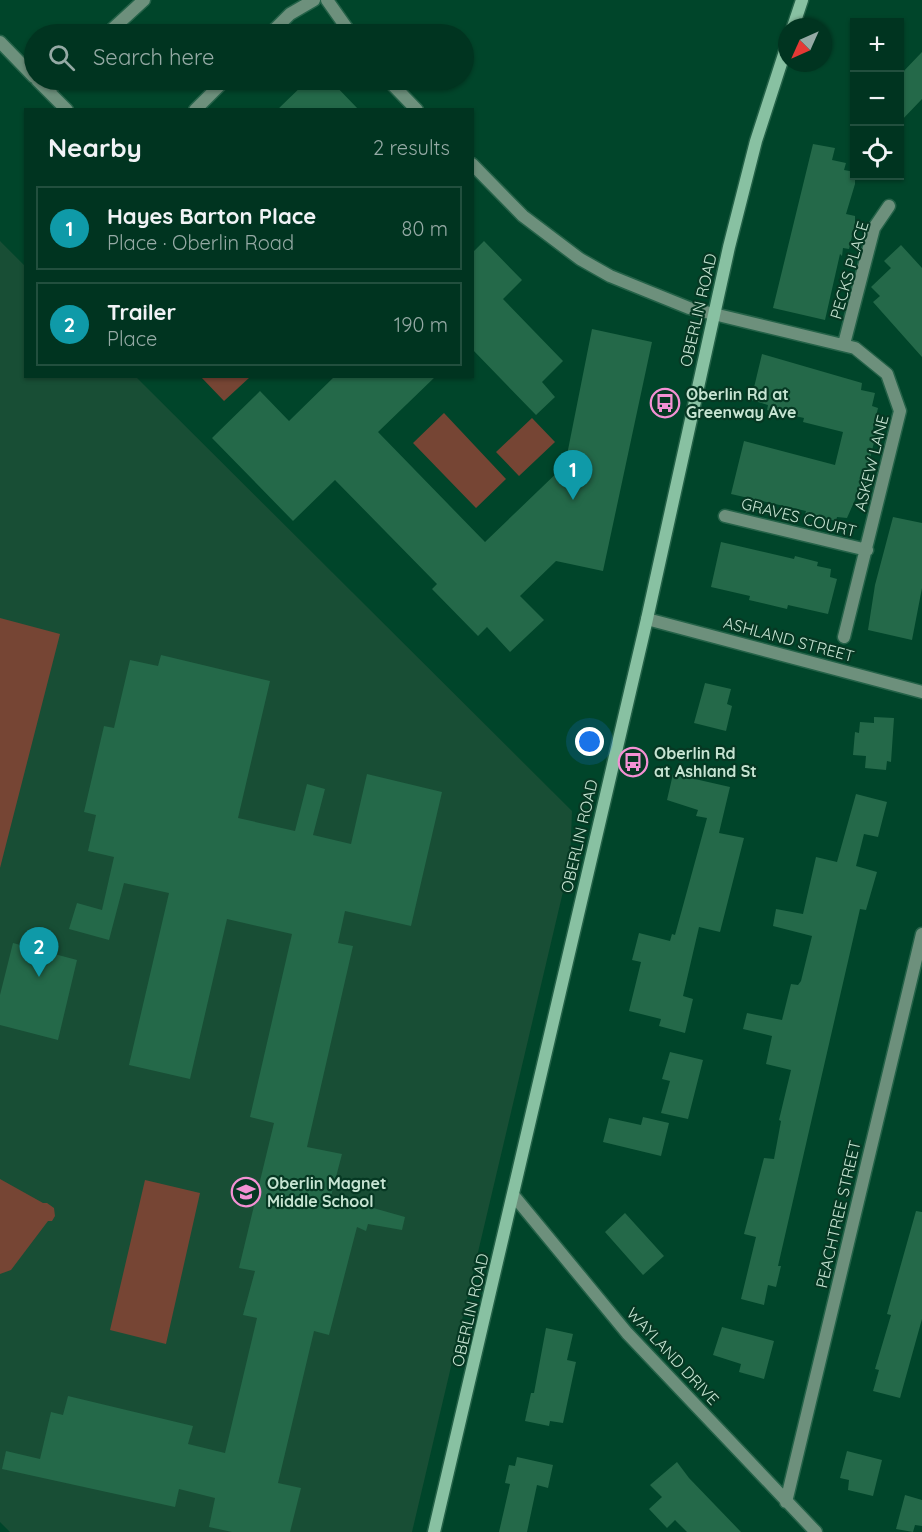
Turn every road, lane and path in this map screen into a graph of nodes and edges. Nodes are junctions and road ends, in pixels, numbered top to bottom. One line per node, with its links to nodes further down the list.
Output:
1 (144, 0): 6 (street)
2 (314, 0): 7 (street)
3 (327, 0): 8 (street)
4 (802, 0): 5 (main road)
5 (796, 18)
6 (118, 24)
7 (280, 24)
8 (344, 24)
9 (0, 42): 10 (street)
10 (24, 66)
11 (778, 72): 20 (main road, OBERLIN ROAD)
12 (48, 90): 15 (street)
13 (215, 90): 16 (street)
14 (398, 90): 17 (street)
15 (65, 108)
16 (197, 108)
17 (415, 108)
18 (474, 166): 20 (street, ASKEW LANE)
19 (889, 206): 21 (street, PECKS PLACE)
20 (713, 315): 21 (street, ASKEW LANE); 24 (main road, OBERLIN ROAD)
21 (844, 344): 23 (street, ASKEW LANE)
22 (724, 516): 23 (street, GRAVES COURT)
23 (867, 550): 25 (street, ASKEW LANE)
24 (647, 619): 26 (street, ASHLAND STREET); 28 (main road, OBERLIN ROAD)
25 (844, 637)
26 (922, 692)
27 (922, 934): 29 (street, PEACHTREE STREET)
28 (514, 1196): 29 (street, WAYLAND DRIVE); 30 (main road, OBERLIN ROAD)
29 (786, 1502): 31 (street, WAYLAND DRIVE)
30 (434, 1532)
31 (816, 1532)

